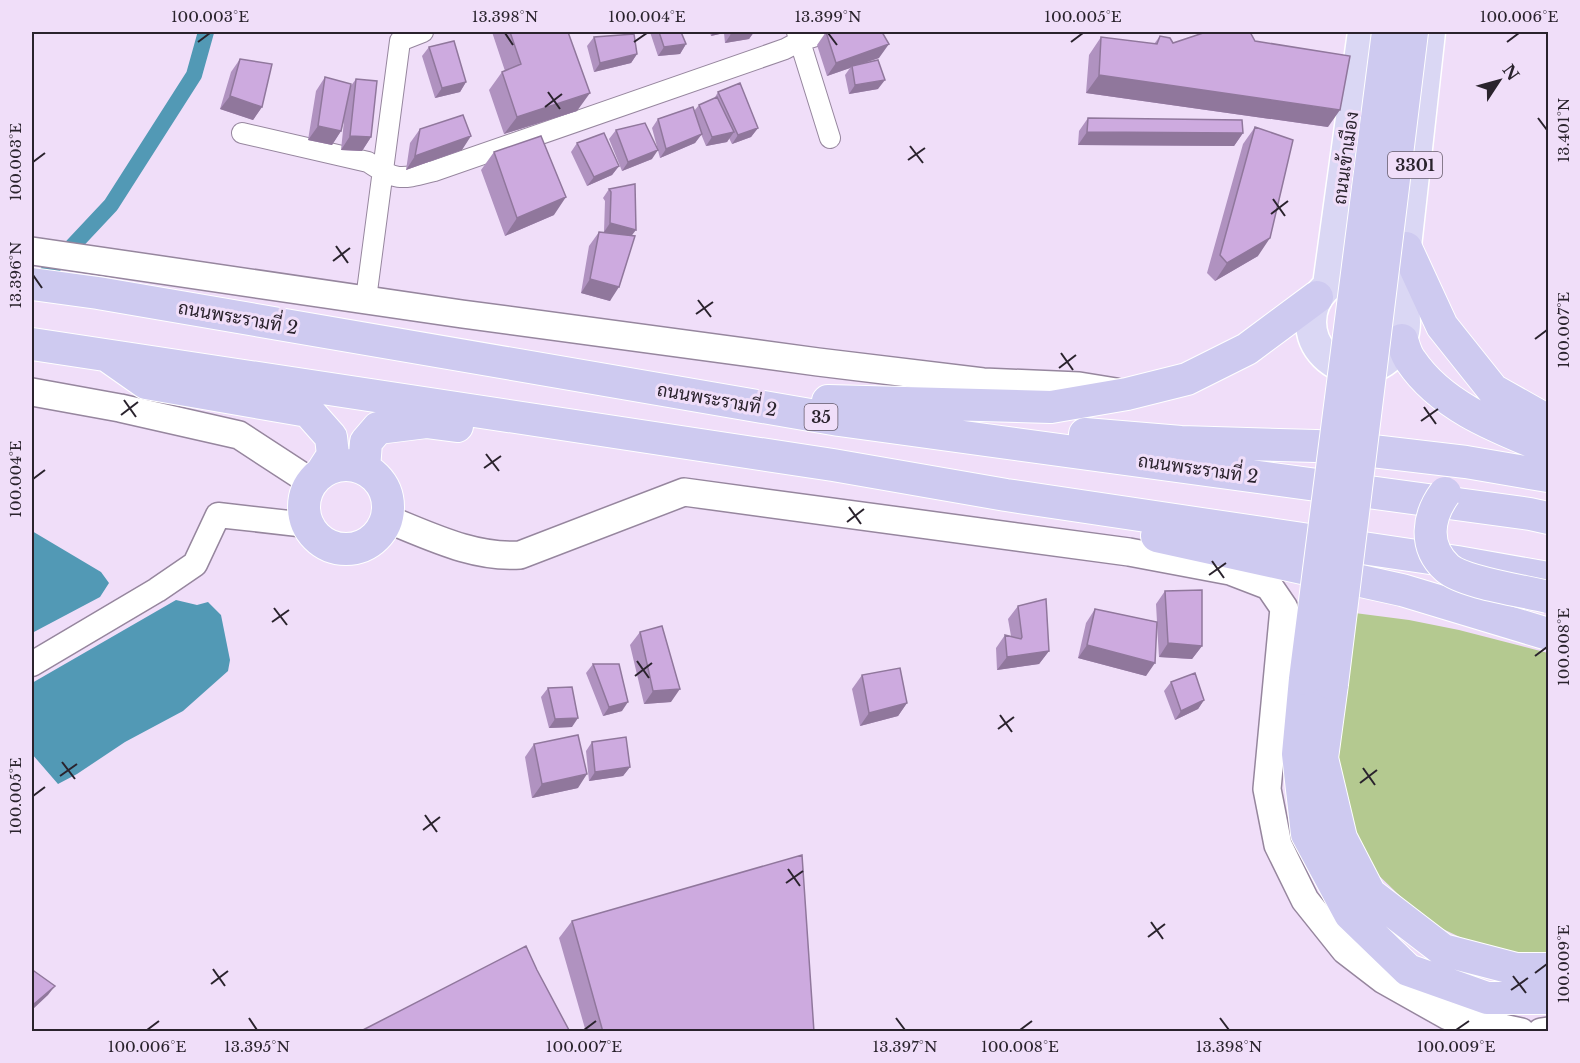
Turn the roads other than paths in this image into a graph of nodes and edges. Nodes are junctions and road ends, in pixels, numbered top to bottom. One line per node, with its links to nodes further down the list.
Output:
1 (423, 32): 10 (street)
2 (829, 32): 7 (street)
3 (1364, 32): 14 (main road, ถนนเข้าเมือง)
4 (1388, 32): 44 (highway, bridge)
5 (1412, 32): 44 (highway, bridge)
6 (1430, 32): 11 (main road, 3301)
7 (799, 36): 9 (street); 10 (street)
8 (242, 133): 10 (street)
9 (830, 138)
10 (382, 172): 15 (street)
11 (1406, 248): 16 (main road, 3301); 26 (highway)
12 (32, 251): 15 (main road, ถนนพระรามที่ 2)
13 (32, 284): 24 (highway, ถนนพระรามที่ 2 / 35)
14 (1323, 291): 16 (main road); 20 (main road, ถนนเข้าเมือง); 23 (highway)
15 (366, 299): 23 (main road, ถนนพระรามที่ 2)
16 (1400, 299): 17 (main road)
17 (1402, 340): 21 (main road); 29 (highway)
18 (32, 344): 19 (highway)
19 (103, 353): 27 (highway); 34 (highway)
20 (1341, 366): 21 (main road); 28 (highway)
21 (1374, 367): 30 (highway)
22 (32, 392): 34 (main road)
23 (1127, 393): 24 (highway)
24 (713, 399): 25 (highway, ถนนพระรามที่ 2 / 35)
25 (839, 420): 28 (highway); 31 (highway); 37 (highway, ถนนพระรามที่ 2 / 35)
26 (1548, 421)
27 (652, 438): 31 (highway); 32 (highway)
28 (1331, 447): 30 (highway)
29 (1548, 448)
30 (1364, 450): 33 (highway)
31 (833, 465): 36 (highway)
32 (364, 469): 34 (highway); 38 (highway)
33 (1548, 476)
34 (316, 477): 39 (highway)
35 (1548, 486): 41 (highway, bridge)
36 (1006, 495): 40 (highway); 42 (highway)
37 (1548, 518)
38 (387, 519): 39 (highway); 48 (main road)
39 (307, 525): 43 (street)
40 (1548, 578)
41 (1548, 597)
42 (1548, 634)
43 (32, 664)
44 (1318, 682): 45 (highway); 46 (highway)
45 (1548, 969)
46 (1548, 999)
47 (1548, 1031): 49 (main road)
48 (1521, 1032)
49 (1541, 1032)

